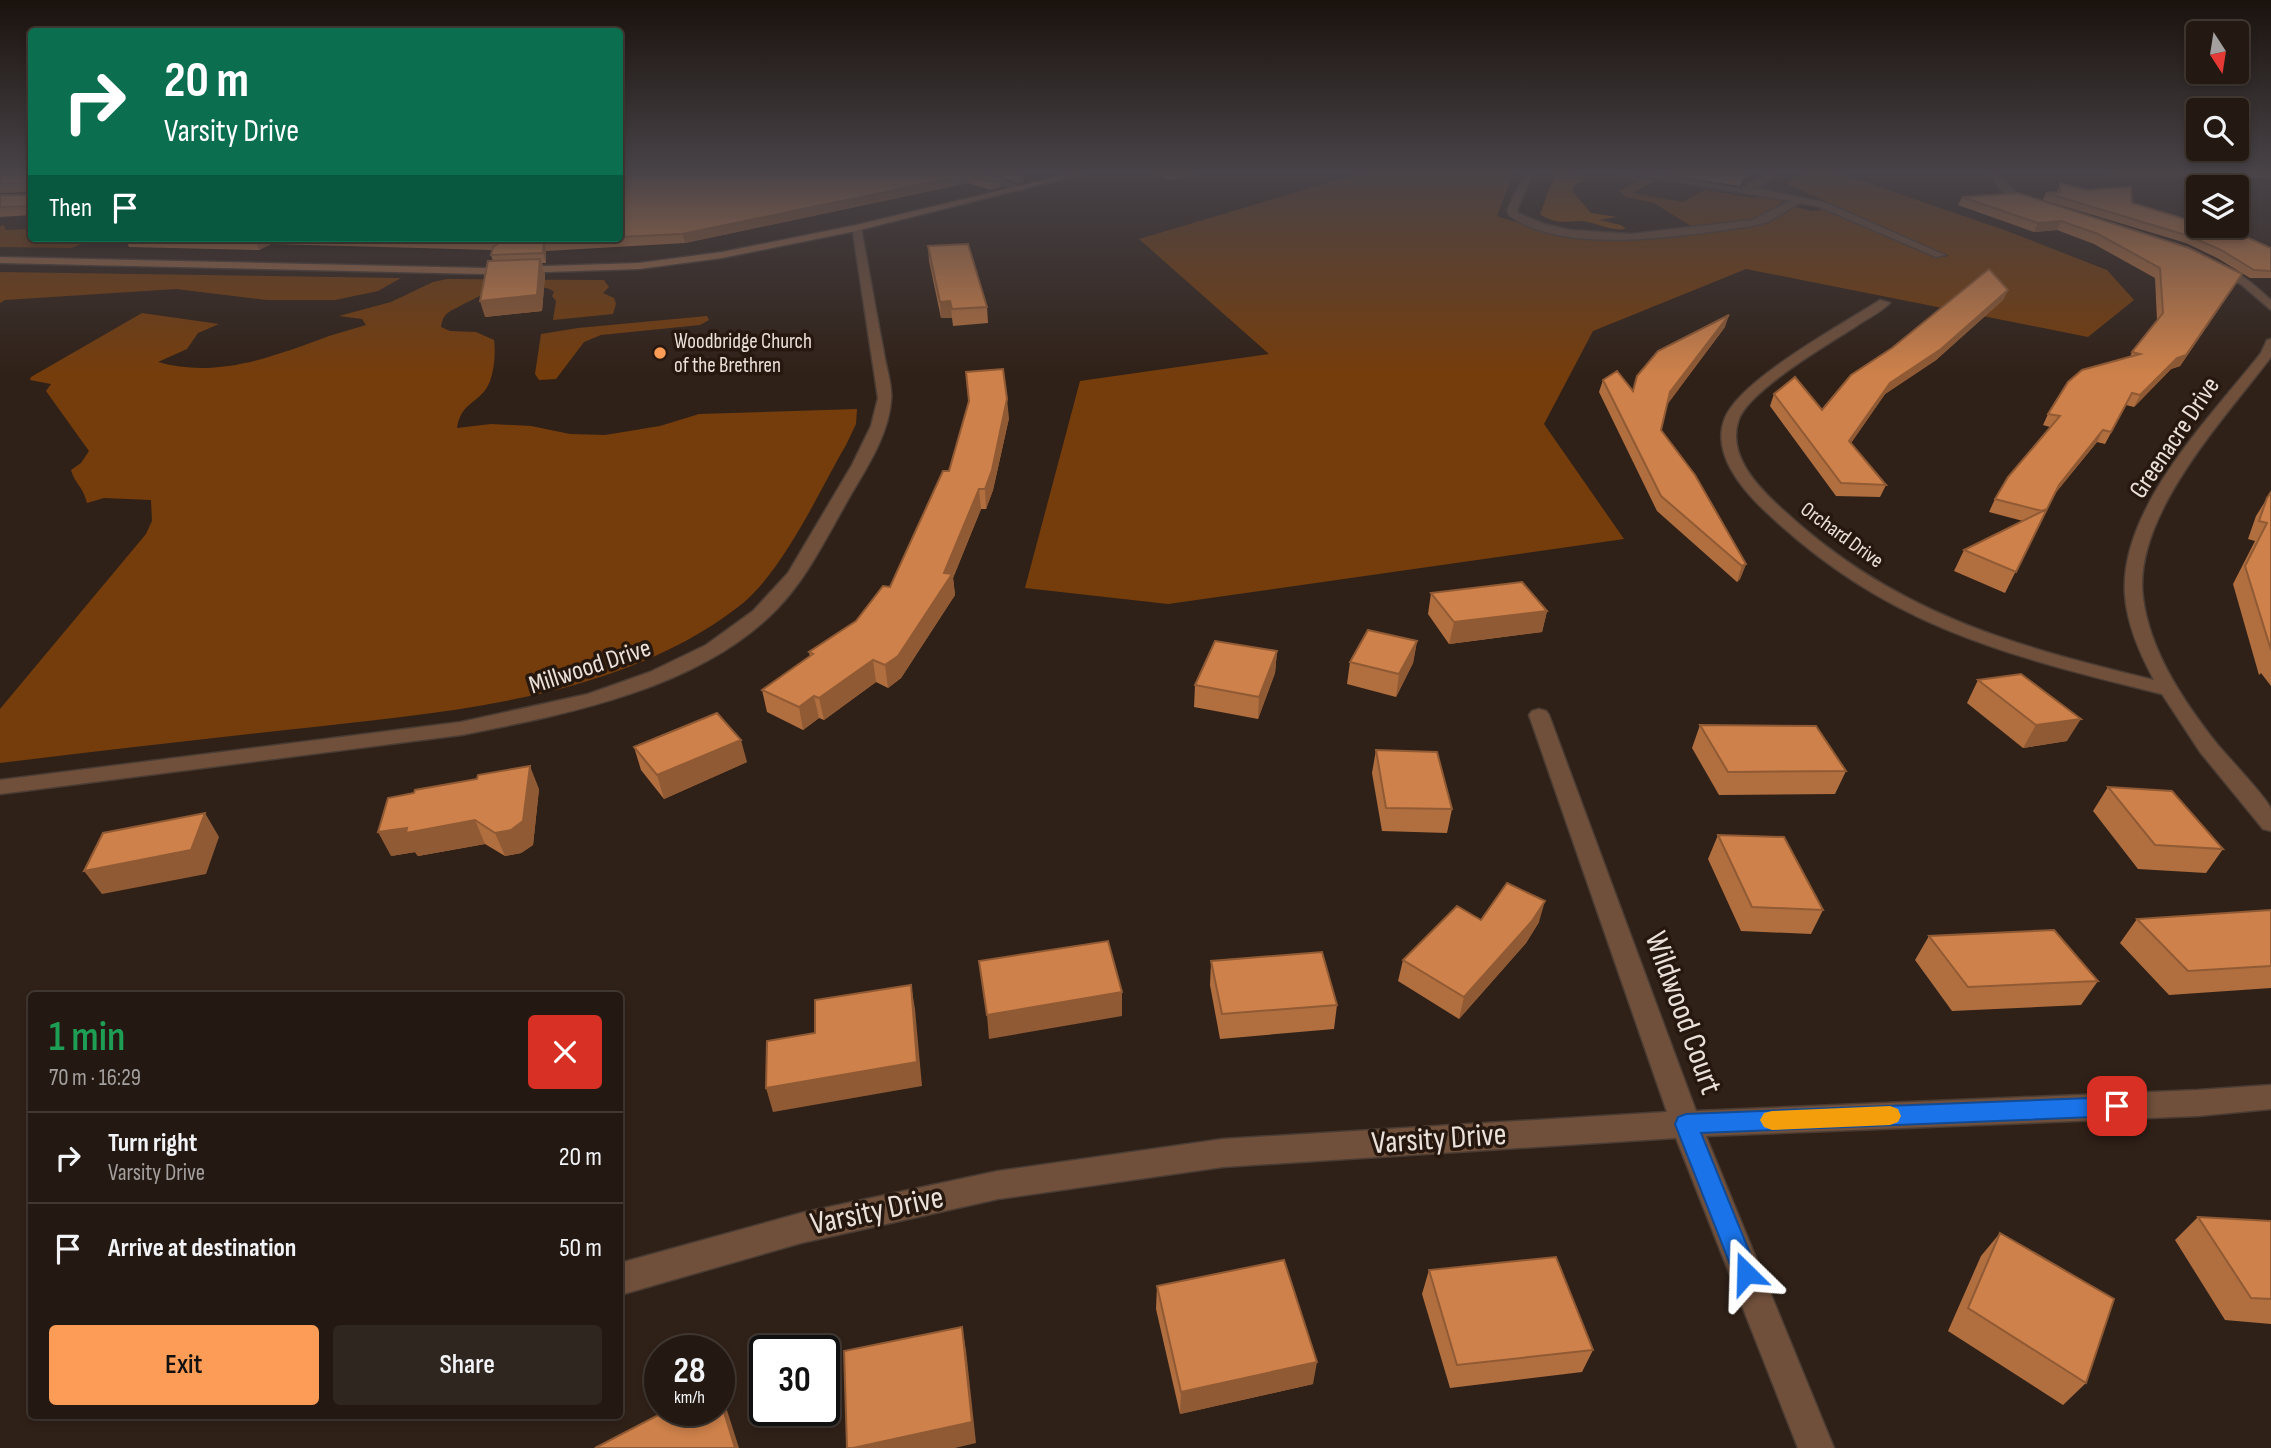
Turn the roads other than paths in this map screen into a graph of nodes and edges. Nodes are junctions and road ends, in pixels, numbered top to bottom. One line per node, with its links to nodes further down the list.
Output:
1 (802, 239): 5 (main road)
2 (858, 239): 12 (street, Millwood Drive)
3 (1902, 239): 4 (street)
4 (1940, 255)
5 (0, 260)
6 (2207, 262): 8 (street)
7 (1885, 303): 10 (street, Orchard Drive)
8 (2271, 306)
9 (2271, 343): 10 (street, Greenacre Drive)
10 (2170, 690): 13 (street, Greenacre Drive)
11 (1539, 715): 15 (street, Wildwood Court)
12 (0, 788)
13 (2271, 823)
14 (2271, 1097): 15 (street, Varsity Drive)
15 (1686, 1124): 16 (street, Varsity Drive); 17 (street, Wildwood Court)
16 (623, 1278)
17 (1816, 1448)

